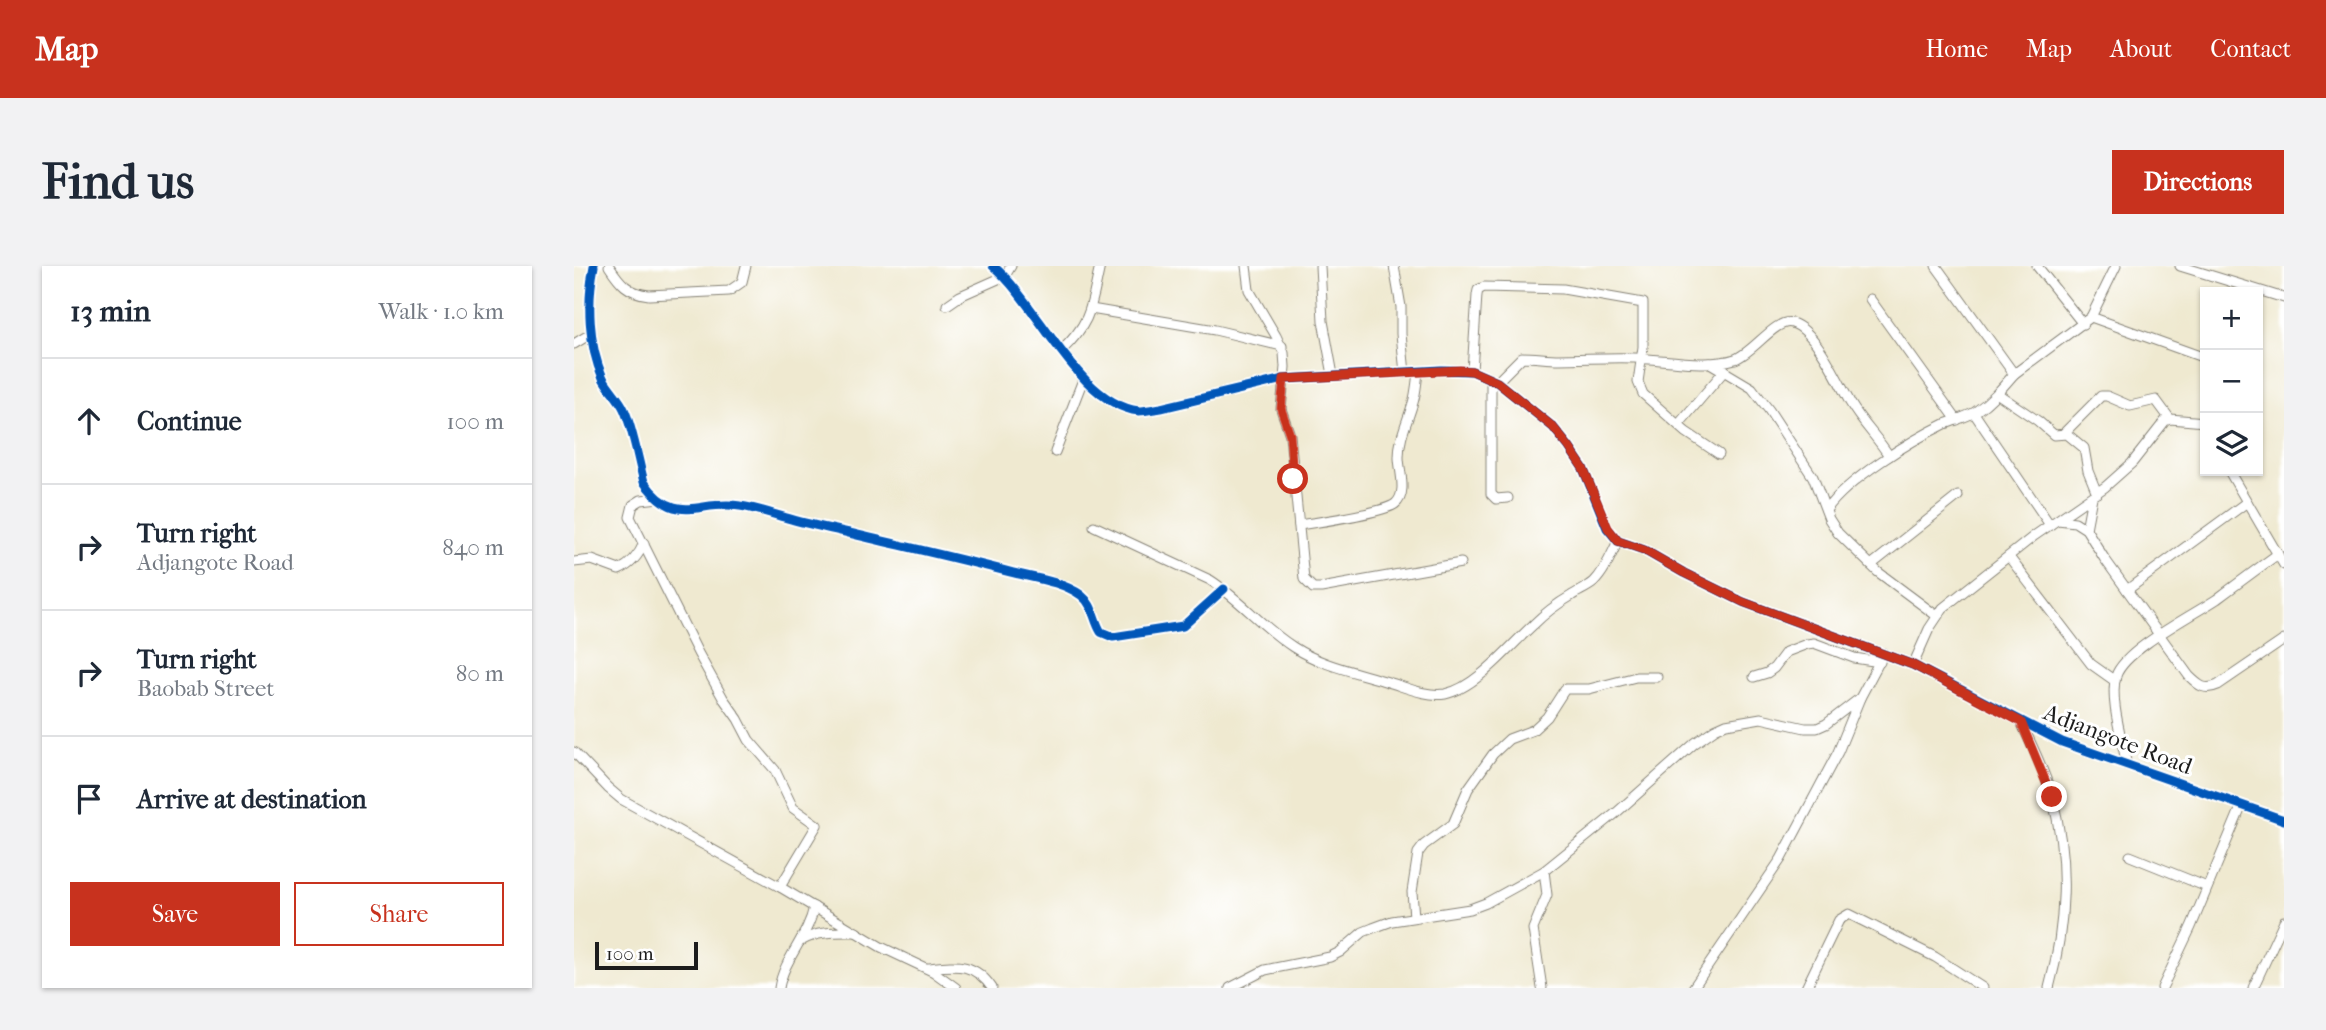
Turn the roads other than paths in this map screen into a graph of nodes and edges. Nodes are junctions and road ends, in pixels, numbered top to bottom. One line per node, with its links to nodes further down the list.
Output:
1 (594, 266): 24 (street)
2 (609, 266): 3 (street)
3 (746, 266)
4 (993, 266): 15 (street)
5 (1011, 266): 15 (street)
6 (1100, 266): 21 (street)
7 (1246, 266): 26 (street)
8 (1320, 266): 37 (street)
9 (1394, 266): 35 (street)
10 (1936, 266): 36 (street)
11 (2036, 266): 23 (street)
12 (2116, 266): 22 (street)
13 (2180, 266): 14 (street)
14 (2205, 270): 16 (street)
15 (1005, 276): 20 (street); 27 (street)
16 (2237, 287)
17 (2263, 293): 18 (street)
18 (2284, 298)
19 (1870, 299): 45 (street)
20 (947, 305)
21 (1091, 309): 26 (street); 27 (street)
22 (2091, 317): 23 (street); 28 (street)
23 (2082, 324): 36 (street)
24 (592, 333): 25 (street); 55 (street)
25 (574, 344)
26 (1282, 346): 40 (street)
27 (1061, 351): 38 (street)
28 (2200, 356)
29 (1636, 358): 31 (street); 33 (street); 41 (street); 47 (street)
30 (1734, 359): 31 (street); 39 (street); 51 (street)
31 (1709, 362): 32 (street)
32 (1725, 370): 39 (street); 47 (street)
33 (1472, 371): 34 (street); 41 (street)
34 (1418, 372): 35 (street); 60 (street)
35 (1405, 373): 37 (street)
36 (2014, 374): 42 (street)
37 (1334, 375): 40 (street)
38 (1084, 377): 40 (street); 49 (street)
39 (1737, 377): 58 (street)
40 (1284, 379): 60 (street)
41 (1494, 381): 56 (street); 63 (street)
42 (1998, 394): 43 (street); 48 (street)
43 (1974, 413): 45 (street); 59 (street)
44 (2170, 419): 46 (street); 48 (street); 53 (street)
45 (1957, 420): 51 (street)
46 (2200, 422)
47 (1679, 424): 50 (street)
48 (2064, 433): 53 (street)
49 (1055, 452)
50 (1719, 454)
51 (1889, 456): 58 (street)
52 (2232, 476): 57 (street)
53 (2094, 495): 59 (street); 62 (street)
54 (1958, 496): 69 (street)
55 (659, 498): 64 (street); 71 (street)
56 (1508, 498)
57 (2247, 502): 65 (street); 72 (street)
58 (1826, 510): 69 (street)
59 (2053, 523): 62 (street); 66 (street)
60 (1299, 525): 68 (street)
61 (1094, 526): 71 (street)
62 (2086, 529): 72 (street)
63 (1618, 541): 71 (street); 76 (street, Adjangote Road)
64 (644, 542): 67 (street); 89 (street)
65 (2278, 554): 70 (street); 74 (street)
66 (2009, 557): 73 (street); 80 (street)
67 (574, 562)
68 (1461, 563)
69 (1871, 565): 73 (street)
70 (2284, 565)
71 (1224, 589)
72 (2127, 590): 74 (street)
73 (1937, 616): 77 (street)
74 (2159, 634): 75 (street); 80 (street)
75 (2284, 640)
76 (1882, 658): 77 (street, Adjangote Road); 79 (street); 81 (street)
77 (1913, 665): 82 (street, Adjangote Road)
78 (1657, 677): 92 (street)
79 (1754, 677)
80 (2115, 681): 84 (street)
81 (1860, 698): 88 (street); 103 (street)
82 (2021, 722): 84 (street, Adjangote Road); 106 (street)
83 (574, 752): 89 (street)
84 (2127, 766): 85 (street, Adjangote Road)
85 (2242, 806): 86 (street, Adjangote Road); 90 (street)
86 (2284, 820)
87 (2130, 856): 90 (street)
88 (1544, 872): 92 (street); 102 (street)
89 (780, 887): 91 (street)
90 (2207, 887): 107 (street)
91 (814, 907): 94 (street); 95 (street)
92 (1414, 917): 101 (street)
93 (2284, 921): 108 (street)
94 (857, 932): 95 (street); 96 (street)
95 (800, 942): 98 (street)
96 (926, 968): 99 (street); 100 (street)
97 (1970, 985): 104 (street); 105 (street)
98 (779, 988)
99 (956, 988)
100 (992, 988)
101 (1230, 988)
102 (1542, 988)
103 (1693, 988)
104 (1806, 988)
105 (1983, 988)
106 (2049, 988)
107 (2162, 988)
108 (2253, 988)

